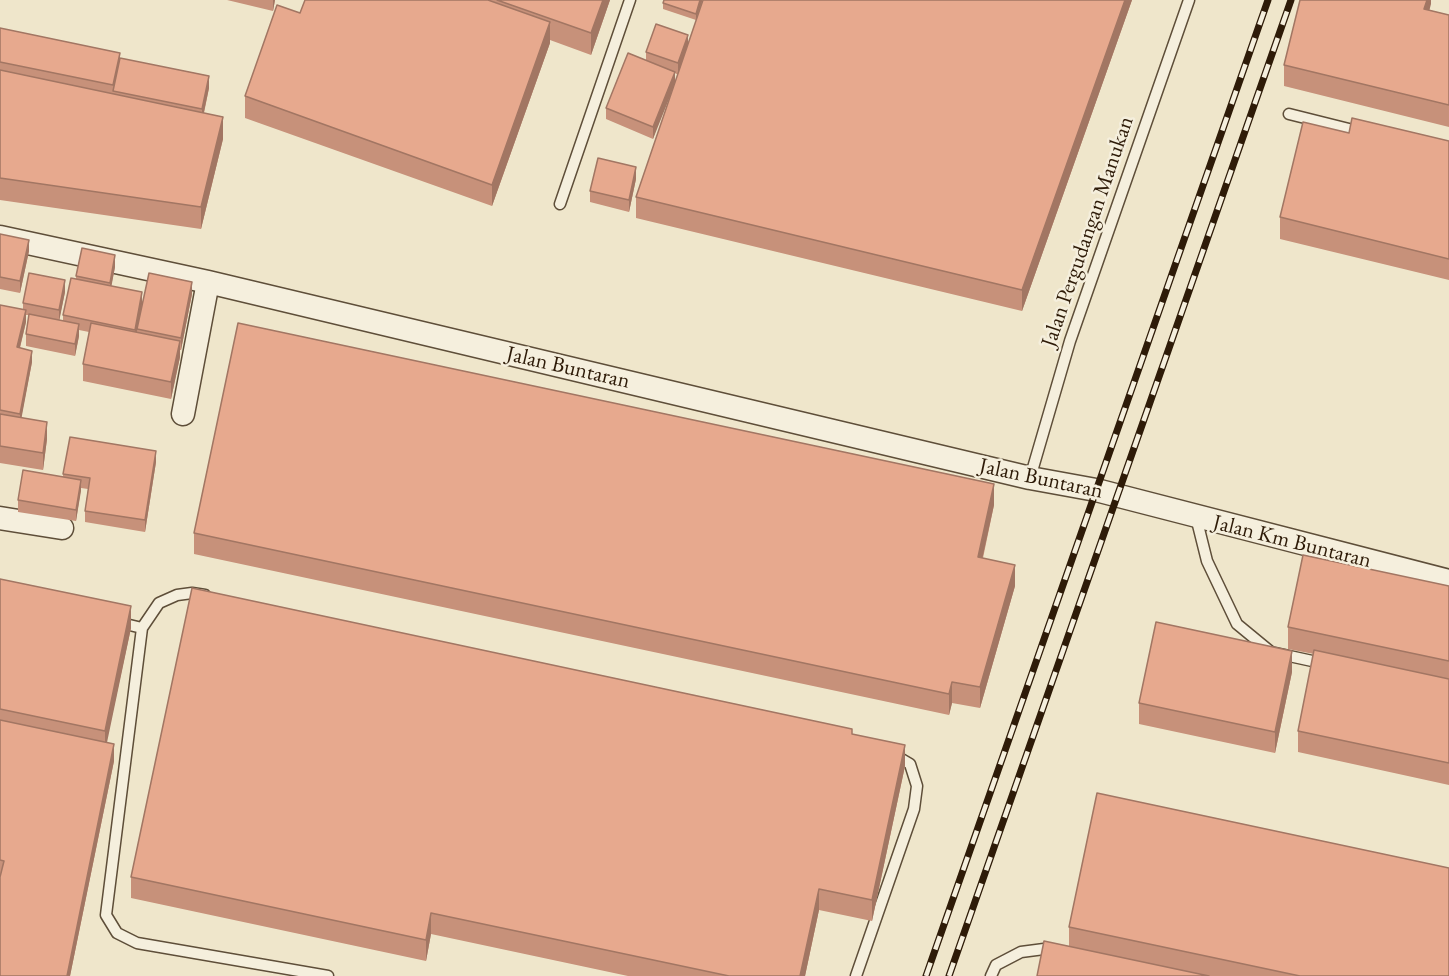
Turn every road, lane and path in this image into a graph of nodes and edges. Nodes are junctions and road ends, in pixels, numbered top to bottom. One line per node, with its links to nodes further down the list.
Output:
1 (630, 0): 5 (lane)
2 (1189, 0): 9 (lane, Jalan Pergudangan Manukan)
3 (1289, 114): 4 (lane)
4 (1369, 134)
5 (560, 204)
6 (0, 237): 7 (street, Jalan Buntaran)
7 (208, 282): 8 (street); 9 (street, Jalan Buntaran)
8 (183, 414)
9 (1030, 478): 10 (street, Jalan Buntaran)
10 (1137, 500): 11 (street, Jalan Km Buntaran)
11 (1196, 517): 14 (street, Jalan Km Buntaran); 18 (lane)
12 (0, 518): 13 (street)
13 (62, 528)
14 (1449, 581)
15 (216, 598): 17 (lane)
16 (109, 620): 17 (lane)
17 (142, 628): 21 (lane)
18 (1338, 666)
19 (877, 749): 22 (lane)
20 (1066, 954): 23 (lane)
21 (328, 976)
22 (856, 976)
23 (991, 976)

